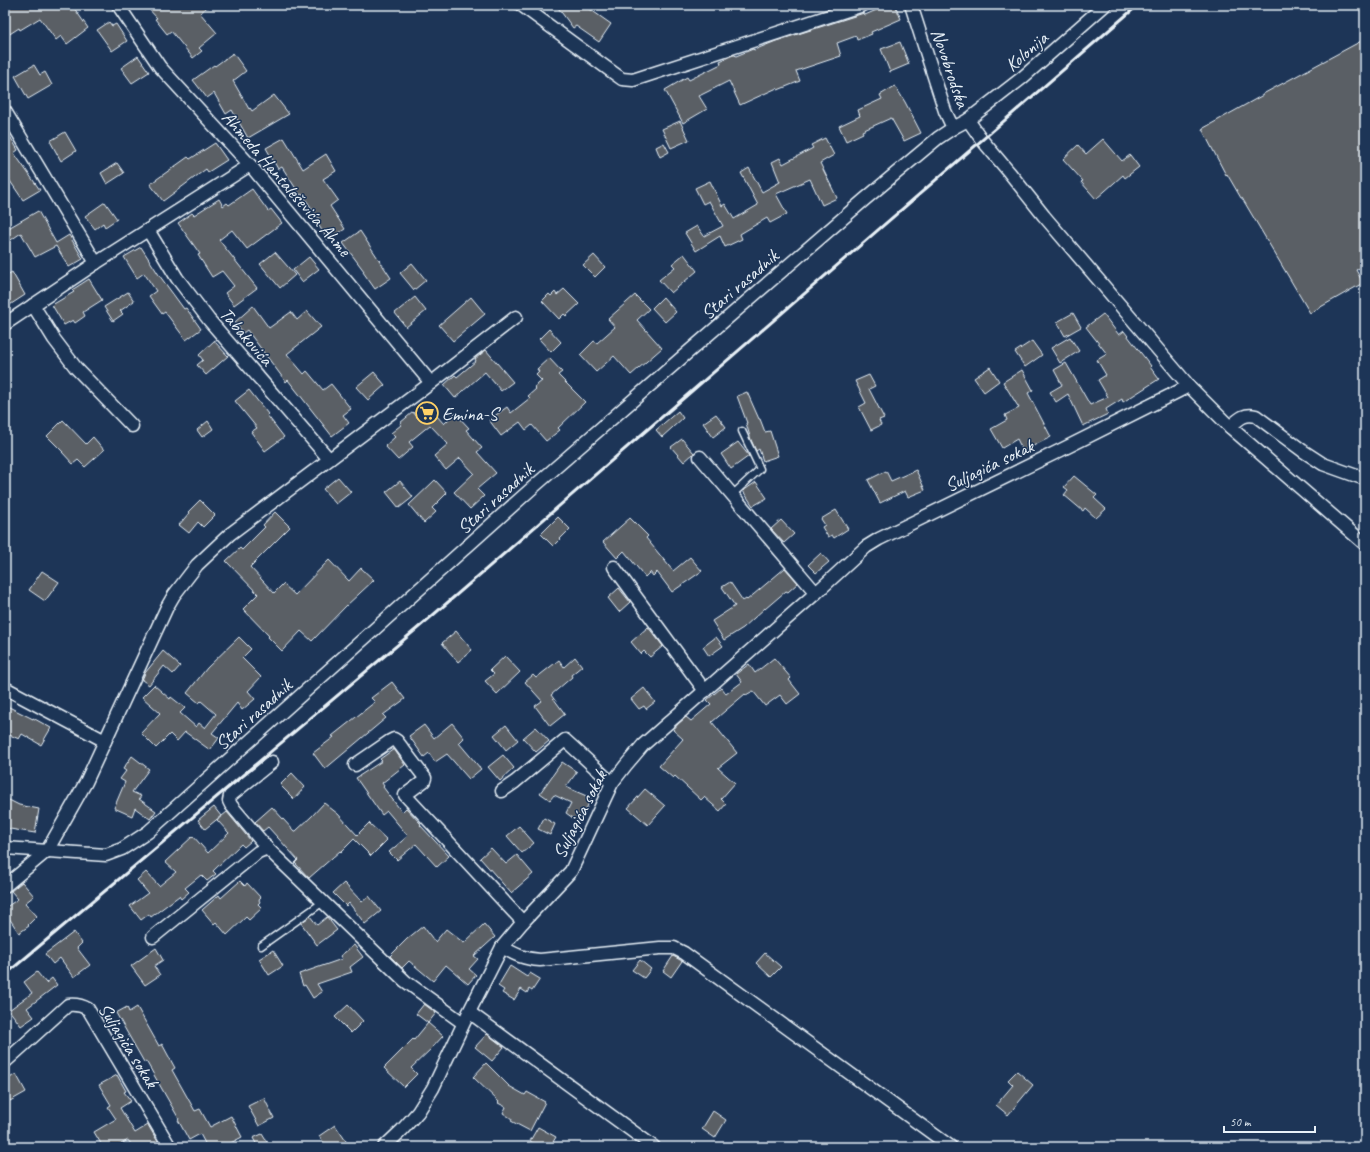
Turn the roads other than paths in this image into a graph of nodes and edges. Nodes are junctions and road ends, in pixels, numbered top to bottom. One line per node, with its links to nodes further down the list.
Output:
1 (118, 5): 9 (street, Ahmeda Hantaleševića Ahme)
2 (522, 5): 3 (street)
3 (863, 5)
4 (911, 5): 8 (street, Novobrodska)
5 (1105, 5): 7 (street, Kolonija)
6 (5, 111): 11 (street)
7 (968, 120): 8 (street, Novobrodska); 16 (street)
8 (953, 128): 36 (street, Stari rasadnik)
9 (250, 165): 10 (street); 15 (street, Ahmeda Hantaleševića Ahme)
10 (148, 230): 11 (street); 21 (street, Tabakovića)
11 (96, 263): 12 (street)
12 (33, 305): 14 (street); 17 (street)
13 (516, 317): 15 (street)
14 (5, 324)
15 (432, 383): 21 (street)
16 (1189, 386): 18 (street); 26 (street, Suljagića sokak)
17 (132, 426)
18 (1230, 427): 22 (street); 24 (street)
19 (742, 431): 23 (lane)
20 (700, 457): 23 (street)
21 (329, 459): 29 (street)
22 (1365, 479)
23 (732, 495): 26 (street)
24 (1365, 544)
25 (614, 567): 28 (street)
26 (816, 593): 28 (street, Suljagića sokak)
27 (5, 688): 29 (street)
28 (705, 691): 32 (street, Suljagića sokak)
29 (105, 741): 36 (street)
30 (272, 762): 35 (street)
31 (355, 765): 39 (street)
32 (612, 783): 33 (street); 39 (street, Suljagića sokak)
33 (502, 791)
34 (5, 848): 36 (street, Stari rasadnik)
35 (268, 849): 38 (street); 40 (street)
36 (47, 851): 37 (street)
37 (5, 886)
38 (323, 902): 41 (lane); 43 (street)
39 (523, 922): 42 (street, Suljagića sokak)
40 (153, 937)
41 (261, 946)
42 (502, 947): 43 (street, Suljagića sokak); 48 (street)
43 (466, 1018): 46 (street, Suljagića sokak); 47 (street)
44 (5, 1062): 45 (street, Suljagića sokak)
45 (170, 1147)
46 (384, 1147)
47 (654, 1147)
48 (951, 1147)

